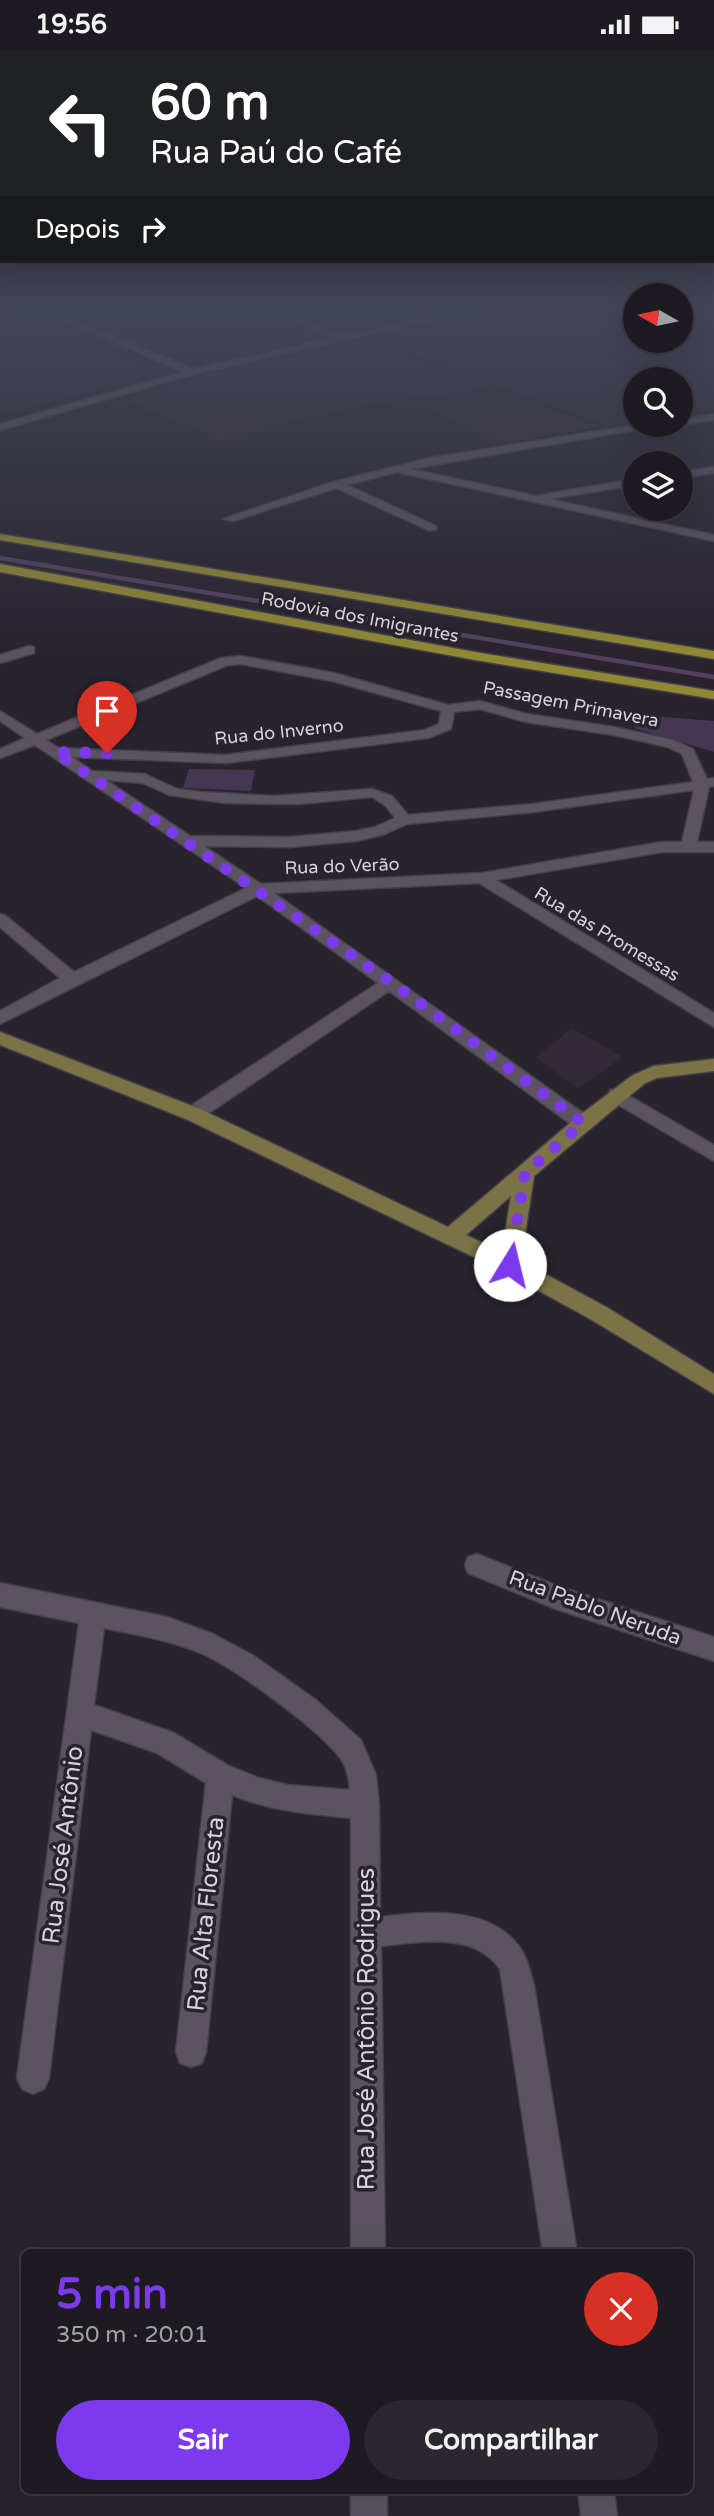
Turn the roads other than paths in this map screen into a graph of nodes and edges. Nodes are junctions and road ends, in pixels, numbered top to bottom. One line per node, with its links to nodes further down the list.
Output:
1 (623, 430): 2 (street)
2 (395, 468): 7 (street); 9 (street)
3 (714, 470): 4 (street)
4 (693, 474)
5 (693, 476): 6 (street)
6 (714, 479)
7 (337, 484): 10 (street); 11 (street)
8 (623, 484): 9 (street)
9 (528, 499): 13 (street)
10 (229, 519)
11 (432, 529)
12 (0, 537): 16 (highway, Rodovia dos Imigrantes)
13 (714, 538)
14 (0, 568): 18 (highway, Rodovia dos Imigrantes)
15 (29, 650): 17 (street)
16 (714, 655)
17 (0, 659)
18 (714, 695)
19 (449, 709): 21 (street, Passagem Primavera); 22 (street, Rua do Inverno); 25 (street, Passagem Primavera)
20 (0, 715): 21 (street)
21 (35, 740): 22 (street); 23 (street)
22 (55, 752): 24 (street)
23 (0, 754)
24 (88, 775): 26 (street); 27 (street)
25 (708, 783): 26 (street, Rua do Verão); 28 (street)
26 (404, 820): 27 (street, Rua do Verão)
27 (185, 841): 31 (street)
28 (690, 846): 29 (street, Rua do Verão); 30 (street, Rua do Verão)
29 (714, 847)
30 (482, 878): 31 (street, Rua do Verão); 36 (street, Rua das Promessas)
31 (258, 889): 33 (street, Rua do Verão); 34 (street)
32 (0, 919): 33 (street)
33 (72, 979): 35 (street, Rua do Verão)
34 (391, 982): 40 (street); 41 (street)
35 (0, 1018)
36 (714, 1021)
37 (0, 1038): 40 (main road)
38 (714, 1065): 39 (main road)
39 (617, 1095): 41 (main road); 42 (street)
40 (193, 1114): 44 (main road)
41 (583, 1123): 43 (main road)
42 (714, 1154)
43 (525, 1173): 44 (main road); 45 (main road)
44 (449, 1238): 45 (main road)
45 (510, 1265): 46 (main road)
46 (714, 1385)
47 (477, 1565): 50 (street, Rua Pablo Neruda)
48 (0, 1595): 49 (street, Rua José Antônio Rodrigues)
49 (93, 1612): 51 (street, Rua José Antônio); 53 (street, Rua José Antônio Rodrigues)
50 (714, 1649)
51 (80, 1713): 52 (street); 56 (street, Rua José Antônio)
52 (220, 1776): 53 (street); 55 (street, Rua Alta Floresta)
53 (365, 1805): 54 (street, Rua José Antônio Rodrigues)
54 (366, 1933): 57 (street, Rua José Antônio Rodrigues); 58 (street)
55 (191, 2052)
56 (33, 2078)
57 (368, 2249)
58 (560, 2249)
59 (369, 2494): 61 (street)
60 (596, 2494): 62 (street)
61 (369, 2516)
62 (599, 2516)

